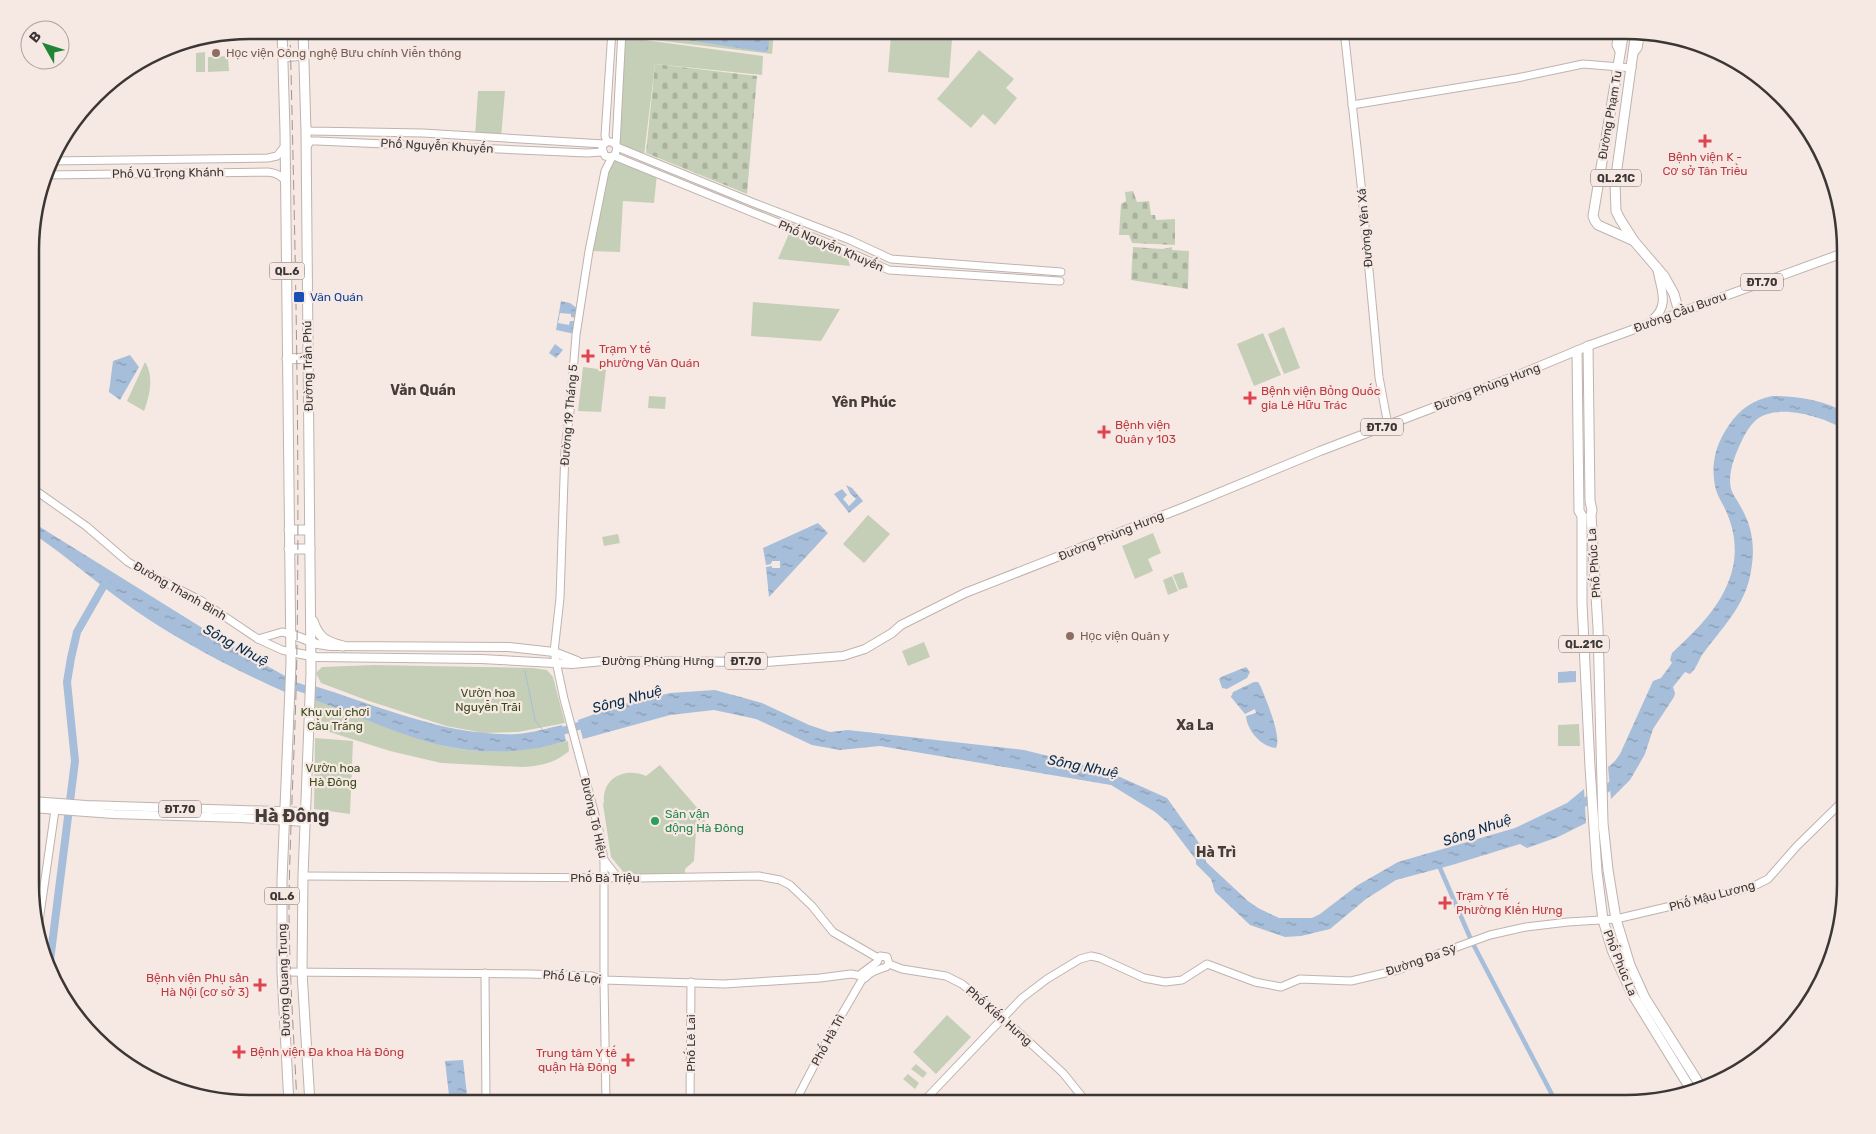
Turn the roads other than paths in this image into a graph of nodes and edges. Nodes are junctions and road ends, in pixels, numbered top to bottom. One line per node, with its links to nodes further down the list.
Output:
1 (282, 39): 13 (highway, Đường Trần Phú / QL.6)
2 (302, 39): 12 (highway, Đường Trần Phú / QL.6)
3 (611, 39): 21 (street)
4 (622, 39): 24 (street)
5 (1345, 39): 16 (street, Đường Yên Xá)
6 (1617, 39): 10 (street, Đường Phạm Tu)
7 (1622, 39): 10 (highway, Đường Phạm Tu)
8 (1635, 39): 11 (highway, Đường Phạm Tu / QL.21C)
9 (1639, 39): 11 (street, Đường Phạm Tu)
10 (1620, 53): 14 (highway, Đường Phạm Tu)
11 (1633, 54): 15 (highway, Đường Phạm Tu / QL.21C)
12 (303, 55): 13 (highway); 17 (highway, Đường Trần Phú / QL.6)
13 (283, 57): 23 (highway, Đường Trần Phú / QL.6)
14 (1619, 68): 15 (street); 16 (street); 33 (highway, Đường Phạm Tu)
15 (1632, 68): 32 (highway, Đường Phạm Tu / QL.21C)
16 (1352, 105): 46 (street, Đường Yên Xá)
17 (306, 128): 18 (street, Phố Nguyễn Khuyến); 25 (highway, Đường Trần Phú / QL.6)
18 (319, 131): 19 (street, Phố Nguyễn Khuyến); 20 (street)
19 (437, 134): 21 (street, Phố Nguyễn Khuyến); 22 (street)
20 (319, 141): 22 (street, Phố Nguyễn Khuyến); 25 (street)
21 (606, 143): 24 (street); 26 (street)
22 (436, 145): 26 (street, Phố Nguyễn Khuyến)
23 (285, 146): 27 (street); 31 (highway, Đường Trần Phú / QL.6)
24 (616, 146): 26 (street); 37 (street, Phố Nguyễn Khuyến)
25 (306, 149): 44 (highway, Đường Trần Phú / QL.6)
26 (608, 155): 38 (street, Phố Nguyễn Khuyến); 61 (street, Đường 19 Tháng 5)
27 (268, 158): 28 (street, Phố Vũ Trọng Khánh); 29 (street)
28 (59, 161)
29 (268, 172): 30 (street, Phố Vũ Trọng Khánh); 31 (street)
30 (53, 175)
31 (286, 183): 45 (highway, Đường Trần Phú / QL.6)
32 (1616, 211): 33 (highway); 34 (highway, Đường Phạm Tu / QL.21C)
33 (1594, 218): 34 (highway, Đường Phạm Tu)
34 (1634, 241): 36 (highway, Đường Phạm Tu)
35 (1837, 255): 39 (main road, Đường Cầu Bươu / ĐT.70)
36 (1657, 267): 39 (highway, Đường Phạm Tu); 40 (main road)
37 (1060, 272)
38 (1060, 281)
39 (1679, 312): 40 (main road, Đường Cầu Bươu / ĐT.70)
40 (1649, 323): 41 (main road, Đường Cầu Bươu / ĐT.70)
41 (1628, 331): 42 (main road, Đường Phùng Hưng / ĐT.70)
42 (1588, 346): 43 (main road, Đường Phùng Hưng / ĐT.70); 48 (highway, Phố Phúc La / QL.21C)
43 (1577, 351): 46 (main road, Đường Phùng Hưng / ĐT.70); 48 (highway, Phố Phúc La / QL.21C)
44 (308, 358): 45 (highway); 50 (highway, Đường Trần Phú / QL.6)
45 (287, 359): 49 (highway, Đường Trần Phú / QL.6)
46 (1388, 425): 66 (main road, Đường Phùng Hưng / ĐT.70)
47 (39, 493): 55 (street, Đường Thanh Bình)
48 (1586, 511): 80 (highway, Phố Phúc La / QL.21C); 81 (highway, Phố Phúc La / QL.21C)
49 (289, 530): 50 (highway); 51 (highway, Đường Trần Phú / QL.6)
50 (309, 530): 52 (highway, Đường Trần Phú / QL.6)
51 (289, 548): 52 (highway); 54 (highway, Đường Trần Phú / QL.6)
52 (310, 549): 53 (highway, Đường Trần Phú / QL.6)
53 (310, 615): 56 (highway, Đường Trần Phú / QL.6); 57 (highway)
54 (290, 634): 55 (street); 56 (main road, Đường Phùng Hưng / ĐT.70); 60 (highway, Đường Trần Phú / QL.6)
55 (258, 639): 60 (street, Đường Thanh Bình)
56 (311, 641): 57 (main road, Đường Phùng Hưng / ĐT.70); 62 (highway, Đường Trần Phú / QL.6)
57 (343, 646): 58 (main road, Đường Phùng Hưng / ĐT.70)
58 (461, 647): 59 (main road, Đường Phùng Hưng / ĐT.70); 63 (main road)
59 (508, 647): 61 (main road, Đường Phùng Hưng / ĐT.70); 64 (main road)
60 (291, 652): 62 (main road, Đường Phùng Hưng / ĐT.70); 67 (highway, Đường Trần Phú / QL.6)
61 (554, 652): 65 (street, Đường 19 Tháng 5); 66 (main road, Đường Phùng Hưng / ĐT.70)
62 (311, 656): 63 (main road, Đường Phùng Hưng / ĐT.70); 68 (highway, Đường Trần Phú / QL.6)
63 (461, 658): 64 (main road, Đường Phùng Hưng / ĐT.70)
64 (509, 660): 65 (main road, Đường Phùng Hưng / ĐT.70)
65 (555, 662): 66 (main road, Đường Phùng Hưng / ĐT.70); 75 (street, Đường Tô Hiệu)
66 (582, 662)
67 (289, 705): 73 (highway, Đường Quang Trung / QL.6)
68 (309, 712): 74 (highway, Đường Quang Trung / QL.6)
69 (39, 803): 72 (main road, ĐT.70)
70 (1837, 807): 81 (street, Phố Mậu Lương)
71 (39, 808): 72 (main road, ĐT.70)
72 (57, 808): 73 (main road, ĐT.70); 79 (street)
73 (281, 815): 74 (main road, ĐT.70); 84 (highway, Đường Quang Trung / QL.6)
74 (305, 817): 76 (highway, Đường Quang Trung / QL.6)
75 (604, 860): 77 (street, Đường Tô Hiệu); 78 (street)
76 (303, 876): 77 (street, Phố Bà Triệu); 85 (highway, Đường Quang Trung / QL.6)
77 (605, 878): 78 (street, Phố Bà Triệu); 88 (street, Đường Tô Hiệu)
78 (618, 878): 82 (street, Phố Bà Triệu)
79 (41, 910)
80 (1603, 920): 81 (street, Phố Mậu Lương); 90 (street, Đường Đa Sỹ); 92 (highway, Phố Phúc La / QL.21C)
81 (1616, 920): 91 (highway, Phố Phúc La / QL.21C)
82 (878, 963): 83 (street); 83 (street); 87 (street)
83 (889, 964): 90 (street, Phố Kiến Hưng)
84 (282, 972): 85 (street, Phố Lê Lợi); 93 (highway, Đường Quang Trung / QL.6)
85 (302, 972): 86 (street, Phố Lê Lợi); 94 (highway, Đường Quang Trung / QL.6)
86 (484, 974): 88 (street, Phố Lê Lợi); 95 (street)
87 (864, 975): 89 (street, Phố Lê Lợi); 98 (street, Phố Hà Trì)
88 (604, 980): 89 (street, Phố Lê Lợi); 96 (street, Đường Tô Hiệu)
89 (691, 982): 97 (street, Phố Lê Lai)
90 (1003, 1018): 99 (street, Đường Đa Sỹ); 100 (street, Phố Kiến Hưng)
91 (1698, 1082)
92 (1689, 1086)
93 (289, 1095)
94 (309, 1095)
95 (486, 1095)
96 (606, 1095)
97 (690, 1095)
98 (799, 1095)
99 (930, 1095)
100 (1082, 1095)

